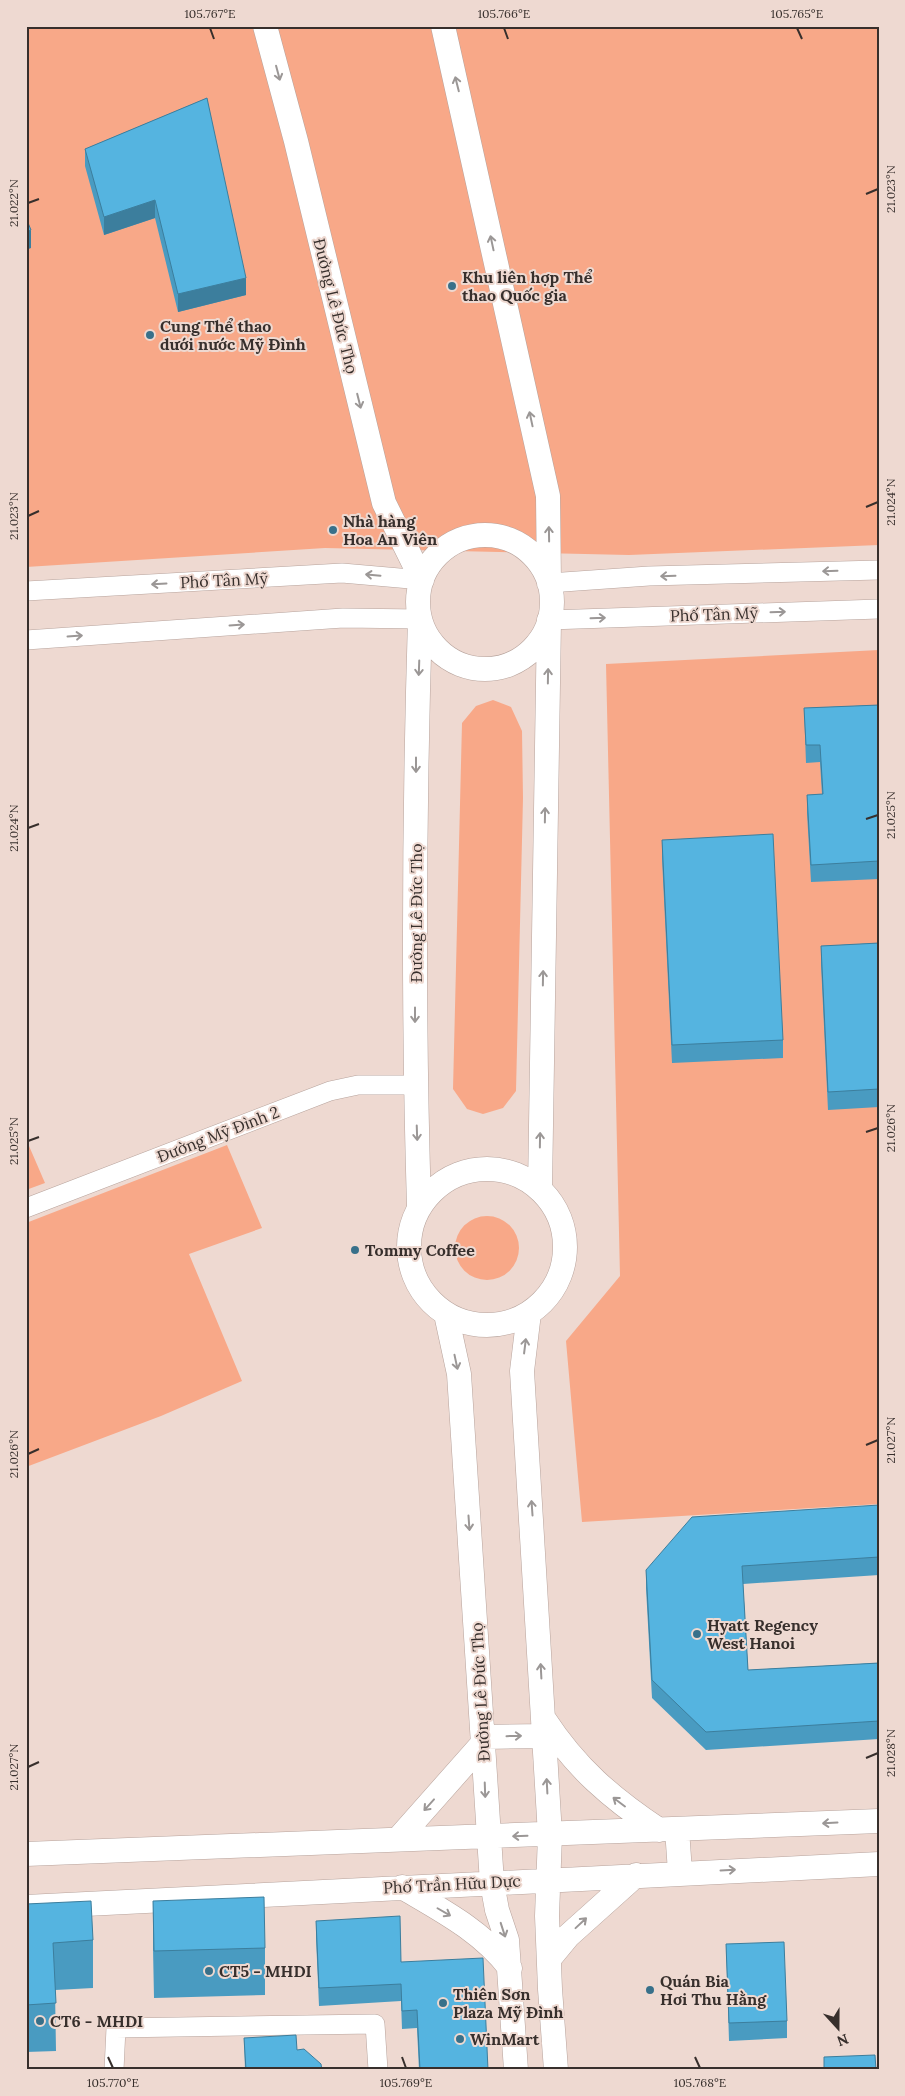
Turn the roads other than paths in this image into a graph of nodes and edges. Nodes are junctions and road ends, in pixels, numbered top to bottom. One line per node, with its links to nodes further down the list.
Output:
1 (265, 26): 4 (main road, Đường Lê Đức Thọ, one-way to 4)
2 (443, 26): 5 (main road, one-way to 2)
3 (879, 570): 5 (street, one-way to 5)
4 (422, 580): 5 (main road); 6 (street, Phố Tân Mỹ, one-way to 6); 8 (main road)
5 (549, 583): 9 (main road)
6 (26, 591)
7 (879, 609): 9 (street, Phố Tân Mỹ, one-way to 7)
8 (420, 619): 9 (main road); 10 (street, one-way to 8); 11 (main road, Đường Lê Đức Thọ, one-way to 11)
9 (549, 620): 12 (main road, one-way to 9)
10 (26, 640)
11 (415, 1085): 13 (main road, Đường Lê Đức Thọ, one-way to 13); 14 (street, Đường Mỹ Đình 2)
12 (540, 1189): 13 (main road); 15 (main road)
13 (419, 1206): 16 (main road)
14 (26, 1208)
15 (529, 1313): 16 (main road); 17 (main road, one-way to 15)
16 (446, 1314): 18 (main road, Đường Lê Đức Thọ, one-way to 18)
17 (544, 1728): 18 (main road, one-way to 17); 20 (main road, one-way to 17); 21 (main road, one-way to 17)
18 (484, 1740): 22 (main road, Đường Lê Đức Thọ, one-way to 22); 23 (main road, one-way to 23)
19 (879, 1821): 20 (main road, one-way to 20)
20 (668, 1830): 21 (main road); 26 (main road)
21 (550, 1835): 22 (main road, one-way to 22); 28 (main road)
22 (489, 1837): 23 (main road); 29 (main road, Đường Lê Đức Thọ)
23 (399, 1838): 24 (main road)
24 (26, 1854)
25 (879, 1864): 26 (main road, Phố Trần Hữu Dực, one-way to 25)
26 (680, 1872): 27 (main road, Phố Trần Hữu Dực)
27 (636, 1875): 28 (main road, Phố Trần Hữu Dực); 32 (main road, one-way to 27)
28 (550, 1880): 29 (main road, Phố Trần Hữu Dực); 32 (main road)
29 (492, 1883): 30 (main road, Phố Trần Hữu Dực); 33 (main road, Đường Lê Đức Thọ, one-way to 33)
30 (402, 1888): 31 (main road, Phố Trần Hữu Dực); 33 (main road, one-way to 33)
31 (26, 1906)
32 (549, 1959): 34 (main road)
33 (511, 1979): 34 (main road); 37 (main road, Đường Lê Đức Thọ)
34 (550, 1989): 38 (main road)
35 (114, 2070): 36 (street)
36 (378, 2070)
37 (516, 2070)
38 (556, 2070)

